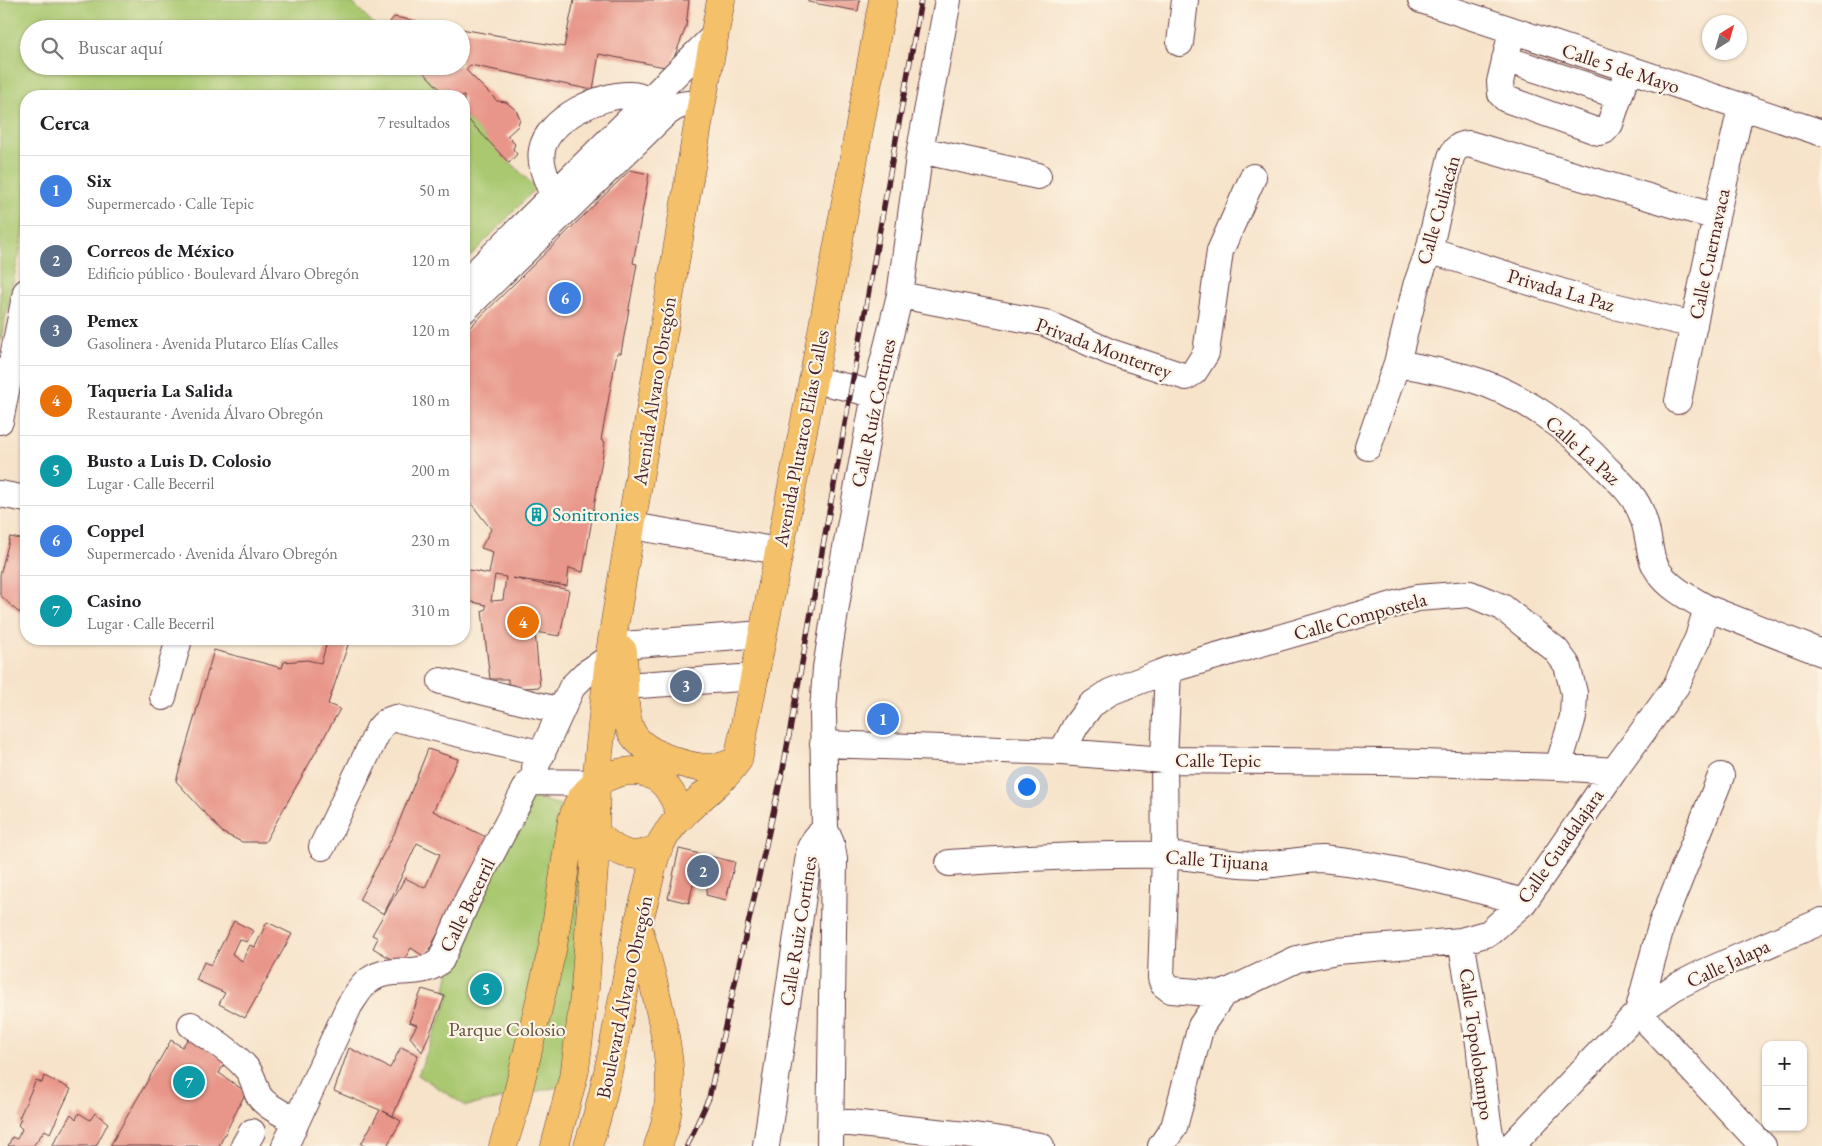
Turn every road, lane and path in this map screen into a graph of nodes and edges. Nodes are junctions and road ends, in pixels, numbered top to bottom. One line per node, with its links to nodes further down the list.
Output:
1 (720, 0): 7 (highway, Avenida Álvaro Obregón)
2 (883, 0): 30 (highway, Avenida Plutarco Elías Calles)
3 (948, 0): 18 (street, Calle Ruíz Cortines)
4 (1185, 0): 8 (street)
5 (1421, 0): 6 (street, Calle 5 de Mayo)
6 (1512, 31): 9 (street); 10 (street, Calle 5 de Mayo)
7 (713, 37): 13 (highway, Avenida Álvaro Obregón); 14 (street)
8 (1180, 43)
9 (1505, 59): 11 (street); 16 (street)
10 (1628, 70): 12 (street); 15 (street, Calle 5 de Mayo)
11 (1564, 78): 12 (street); 16 (street)
12 (1619, 96): 16 (street)
13 (700, 107): 14 (street); 37 (highway, Avenida Álvaro Obregón)
14 (656, 108): 21 (street); 21 (street); 26 (street)
15 (1741, 108): 17 (street, Calle 5 de Mayo); 22 (street, Calle Cuernavaca)
16 (1552, 116)
17 (1822, 133)
18 (920, 150): 19 (street); 25 (street, Calle Ruíz Cortines)
19 (1038, 176)
20 (1253, 177): 25 (street, Privada Monterrey)
21 (553, 195): 24 (street)
22 (1716, 217): 23 (street, Calle Culiacán); 28 (street, Calle Cuernavaca)
23 (1429, 250): 28 (street, Privada La Paz); 29 (street, Calle Culiacán)
24 (470, 278)
25 (900, 295): 31 (street, Calle Ruíz Cortines)
26 (470, 304)
27 (20, 322): 33 (street)
28 (1694, 324): 32 (street, Calle Cuernavaca)
29 (1397, 363): 34 (street, Calle Culiacán); 39 (street, Calle La Paz)
30 (813, 380): 31 (street); 38 (highway, Avenida Plutarco Elías Calles)
31 (875, 395): 50 (street, Calle Ruíz Cortines)
32 (1678, 401)
33 (0, 421)
34 (1368, 447)
35 (0, 494): 36 (street)
36 (20, 498)
37 (632, 526): 38 (street); 42 (highway, Avenida Álvaro Obregón)
38 (780, 551): 40 (highway, Avenida Plutarco Elías Calles)
39 (1707, 608): 43 (street); 56 (street, Calle Guadalajara)
40 (763, 634): 42 (street); 45 (highway, Avenida Plutarco Elías Calles)
41 (177, 645): 48 (street)
42 (616, 652): 47 (highway); 49 (street, Calle Becerril); 59 (highway, Avenida Álvaro Obregón)
43 (1822, 653)
44 (1168, 670): 51 (street, Calle Compostela); 54 (street); 55 (street, Calle Compostela)
45 (755, 677): 47 (street); 53 (highway, Avenida Plutarco Elías Calles)
46 (441, 681): 49 (street)
47 (625, 686): 53 (highway)
48 (163, 697)
49 (561, 711): 52 (street, Calle Becerril)
50 (823, 744): 51 (street, Calle Tepic); 61 (street, Calle Ruíz Cortines)
51 (1062, 752): 54 (street, Calle Tepic)
52 (542, 754): 58 (street, Calle Becerril); 63 (street)
53 (738, 760): 60 (highway, Avenida Plutarco Elías Calles)
54 (1164, 760): 55 (street, Calle Tepic); 65 (street)
55 (1558, 768): 56 (street, Calle Tepic)
56 (1614, 771): 67 (street, Calle Guadalajara)
57 (1721, 776): 72 (street)
58 (529, 782): 59 (street); 74 (street, Calle Becerril)
59 (596, 783): 60 (highway); 62 (highway, Boulevard Álvaro Obregón); 77 (highway)
60 (682, 816): 64 (highway, Avenida Plutarco Elías Calles)
61 (825, 829): 75 (street, Calle Ruiz Cortines); 81 (street, Calle Ruiz Cortines)
62 (595, 832): 64 (highway); 78 (highway, Boulevard Álvaro Obregón)
63 (322, 846)
64 (659, 847): 69 (highway, Boulevard Álvaro Obregón)
65 (1166, 855): 66 (street, Calle Tijuana); 67 (street, Calle Tijuana); 71 (street)
66 (949, 863)
67 (1517, 900): 70 (street, Calle Guadalajara)
68 (1822, 921): 72 (street, Calle Jalapa)
69 (637, 928): 79 (highway, Boulevard Álvaro Obregón); 80 (highway)
70 (1462, 941): 71 (street, Calle Guadalajara); 84 (street, Calle Topolobampo)
71 (1223, 994): 83 (street)
72 (1638, 1012): 85 (street, Calle Jalapa); 86 (street)
73 (191, 1025): 74 (street)
74 (296, 1121): 76 (street, Calle Becerril)
75 (830, 1133): 82 (street)
76 (285, 1146)
77 (503, 1146)
78 (554, 1146)
79 (588, 1146)
80 (658, 1146)
81 (766, 1146)
82 (1040, 1146)
83 (1161, 1146)
84 (1492, 1146)
85 (1511, 1146)
86 (1763, 1146)

